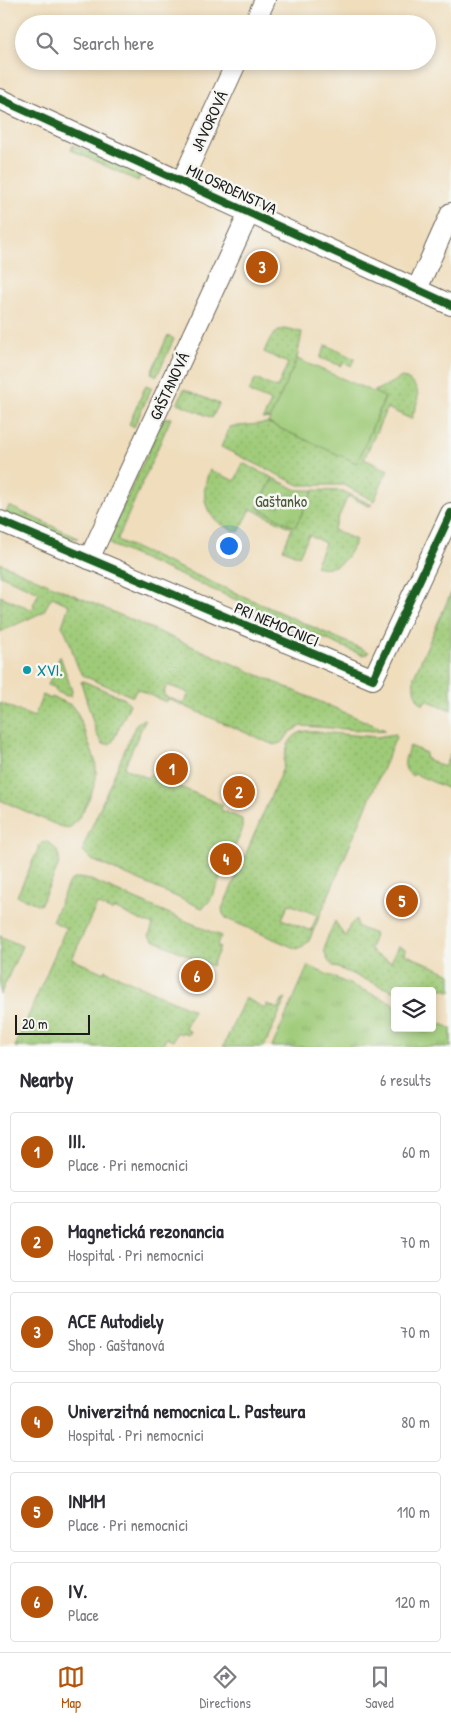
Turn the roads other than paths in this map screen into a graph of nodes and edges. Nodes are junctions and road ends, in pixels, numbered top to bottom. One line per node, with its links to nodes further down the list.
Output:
1 (265, 0): 2 (street)
2 (258, 15)
3 (233, 70): 5 (street, JAVOROVÁ)
4 (0, 99): 5 (street, MILOSRDENSTVA)
5 (182, 181): 6 (street, MILOSRDENSTVA)
6 (249, 213): 8 (street, MILOSRDENSTVA); 12 (street, GAŠTANOVÁ)
7 (451, 213): 8 (street)
8 (416, 289): 9 (street, MILOSRDENSTVA)
9 (451, 305)
10 (451, 513): 12 (street, PRI NEMOCNICI)
11 (0, 521): 12 (street, PRI NEMOCNICI)
12 (89, 559)

